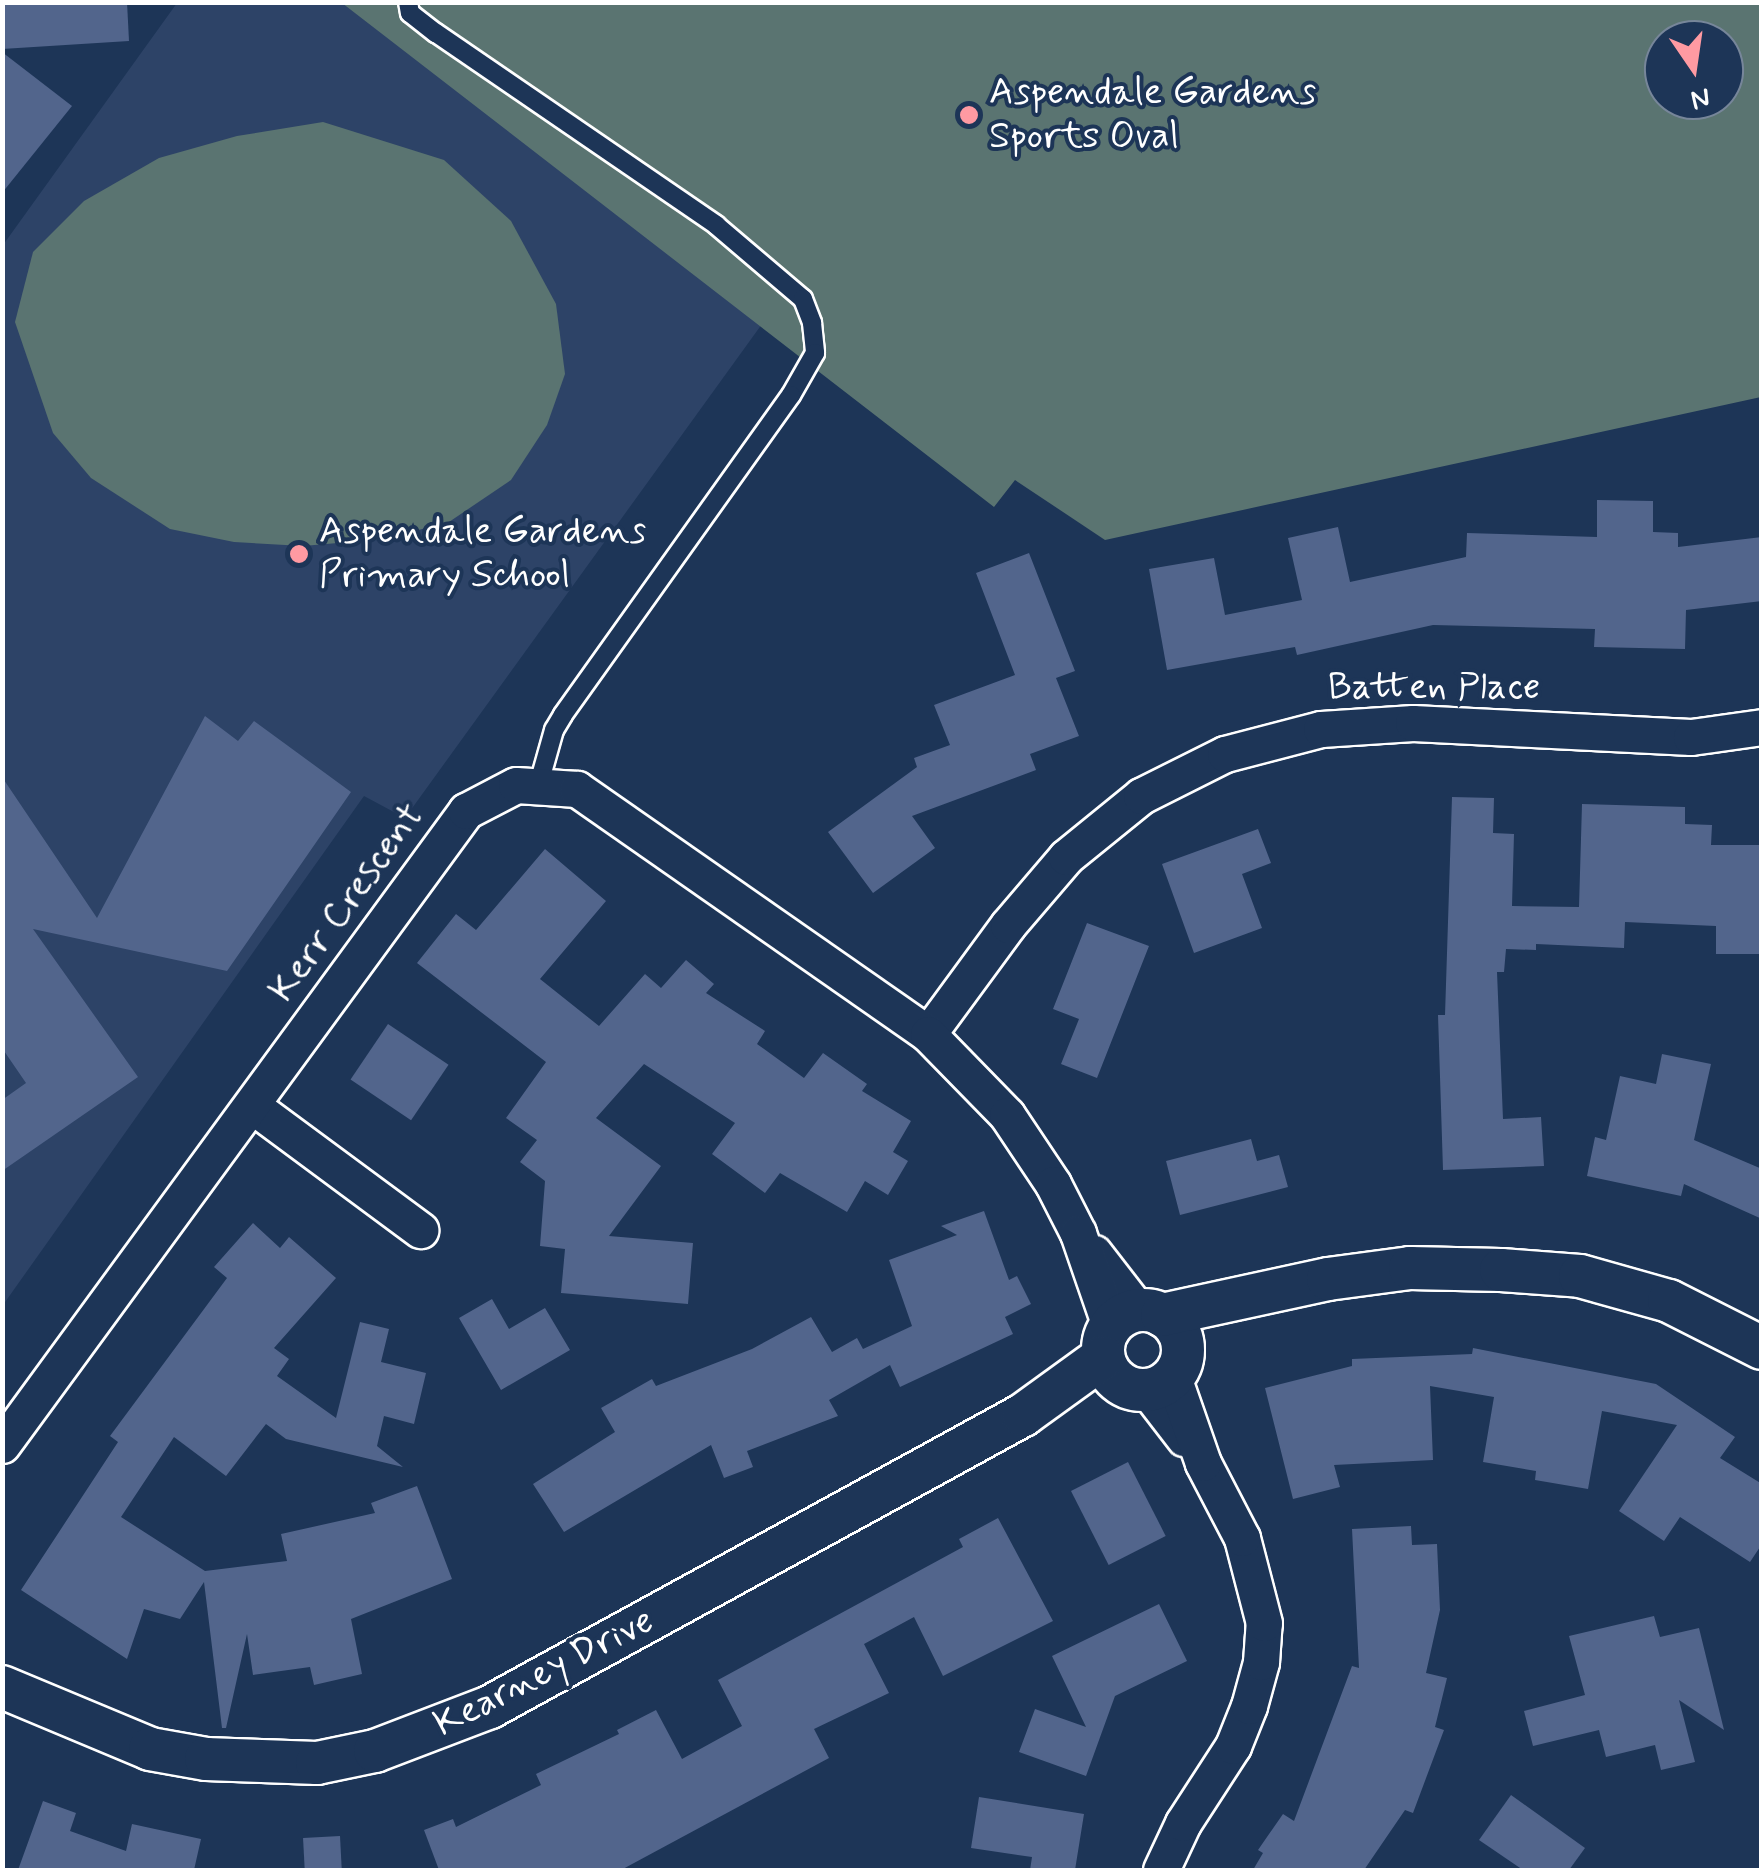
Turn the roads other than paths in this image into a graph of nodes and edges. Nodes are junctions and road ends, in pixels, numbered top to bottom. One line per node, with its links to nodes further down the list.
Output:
1 (408, 2): 3 (lane)
2 (1762, 727): 4 (street, Batten Place)
3 (538, 787): 4 (street, Kerr Crescent); 5 (street, Kerr Crescent)
4 (928, 1034): 8 (street, Kerr Crescent)
5 (254, 1107): 6 (street); 9 (street, Kerr Crescent)
6 (420, 1230)
7 (1762, 1348): 8 (street, Kearney Drive)
8 (1142, 1351): 10 (street, Kearney Drive); 11 (street, Kerr Crescent)
9 (2, 1444)
10 (12, 1688)
11 (1160, 1870)

